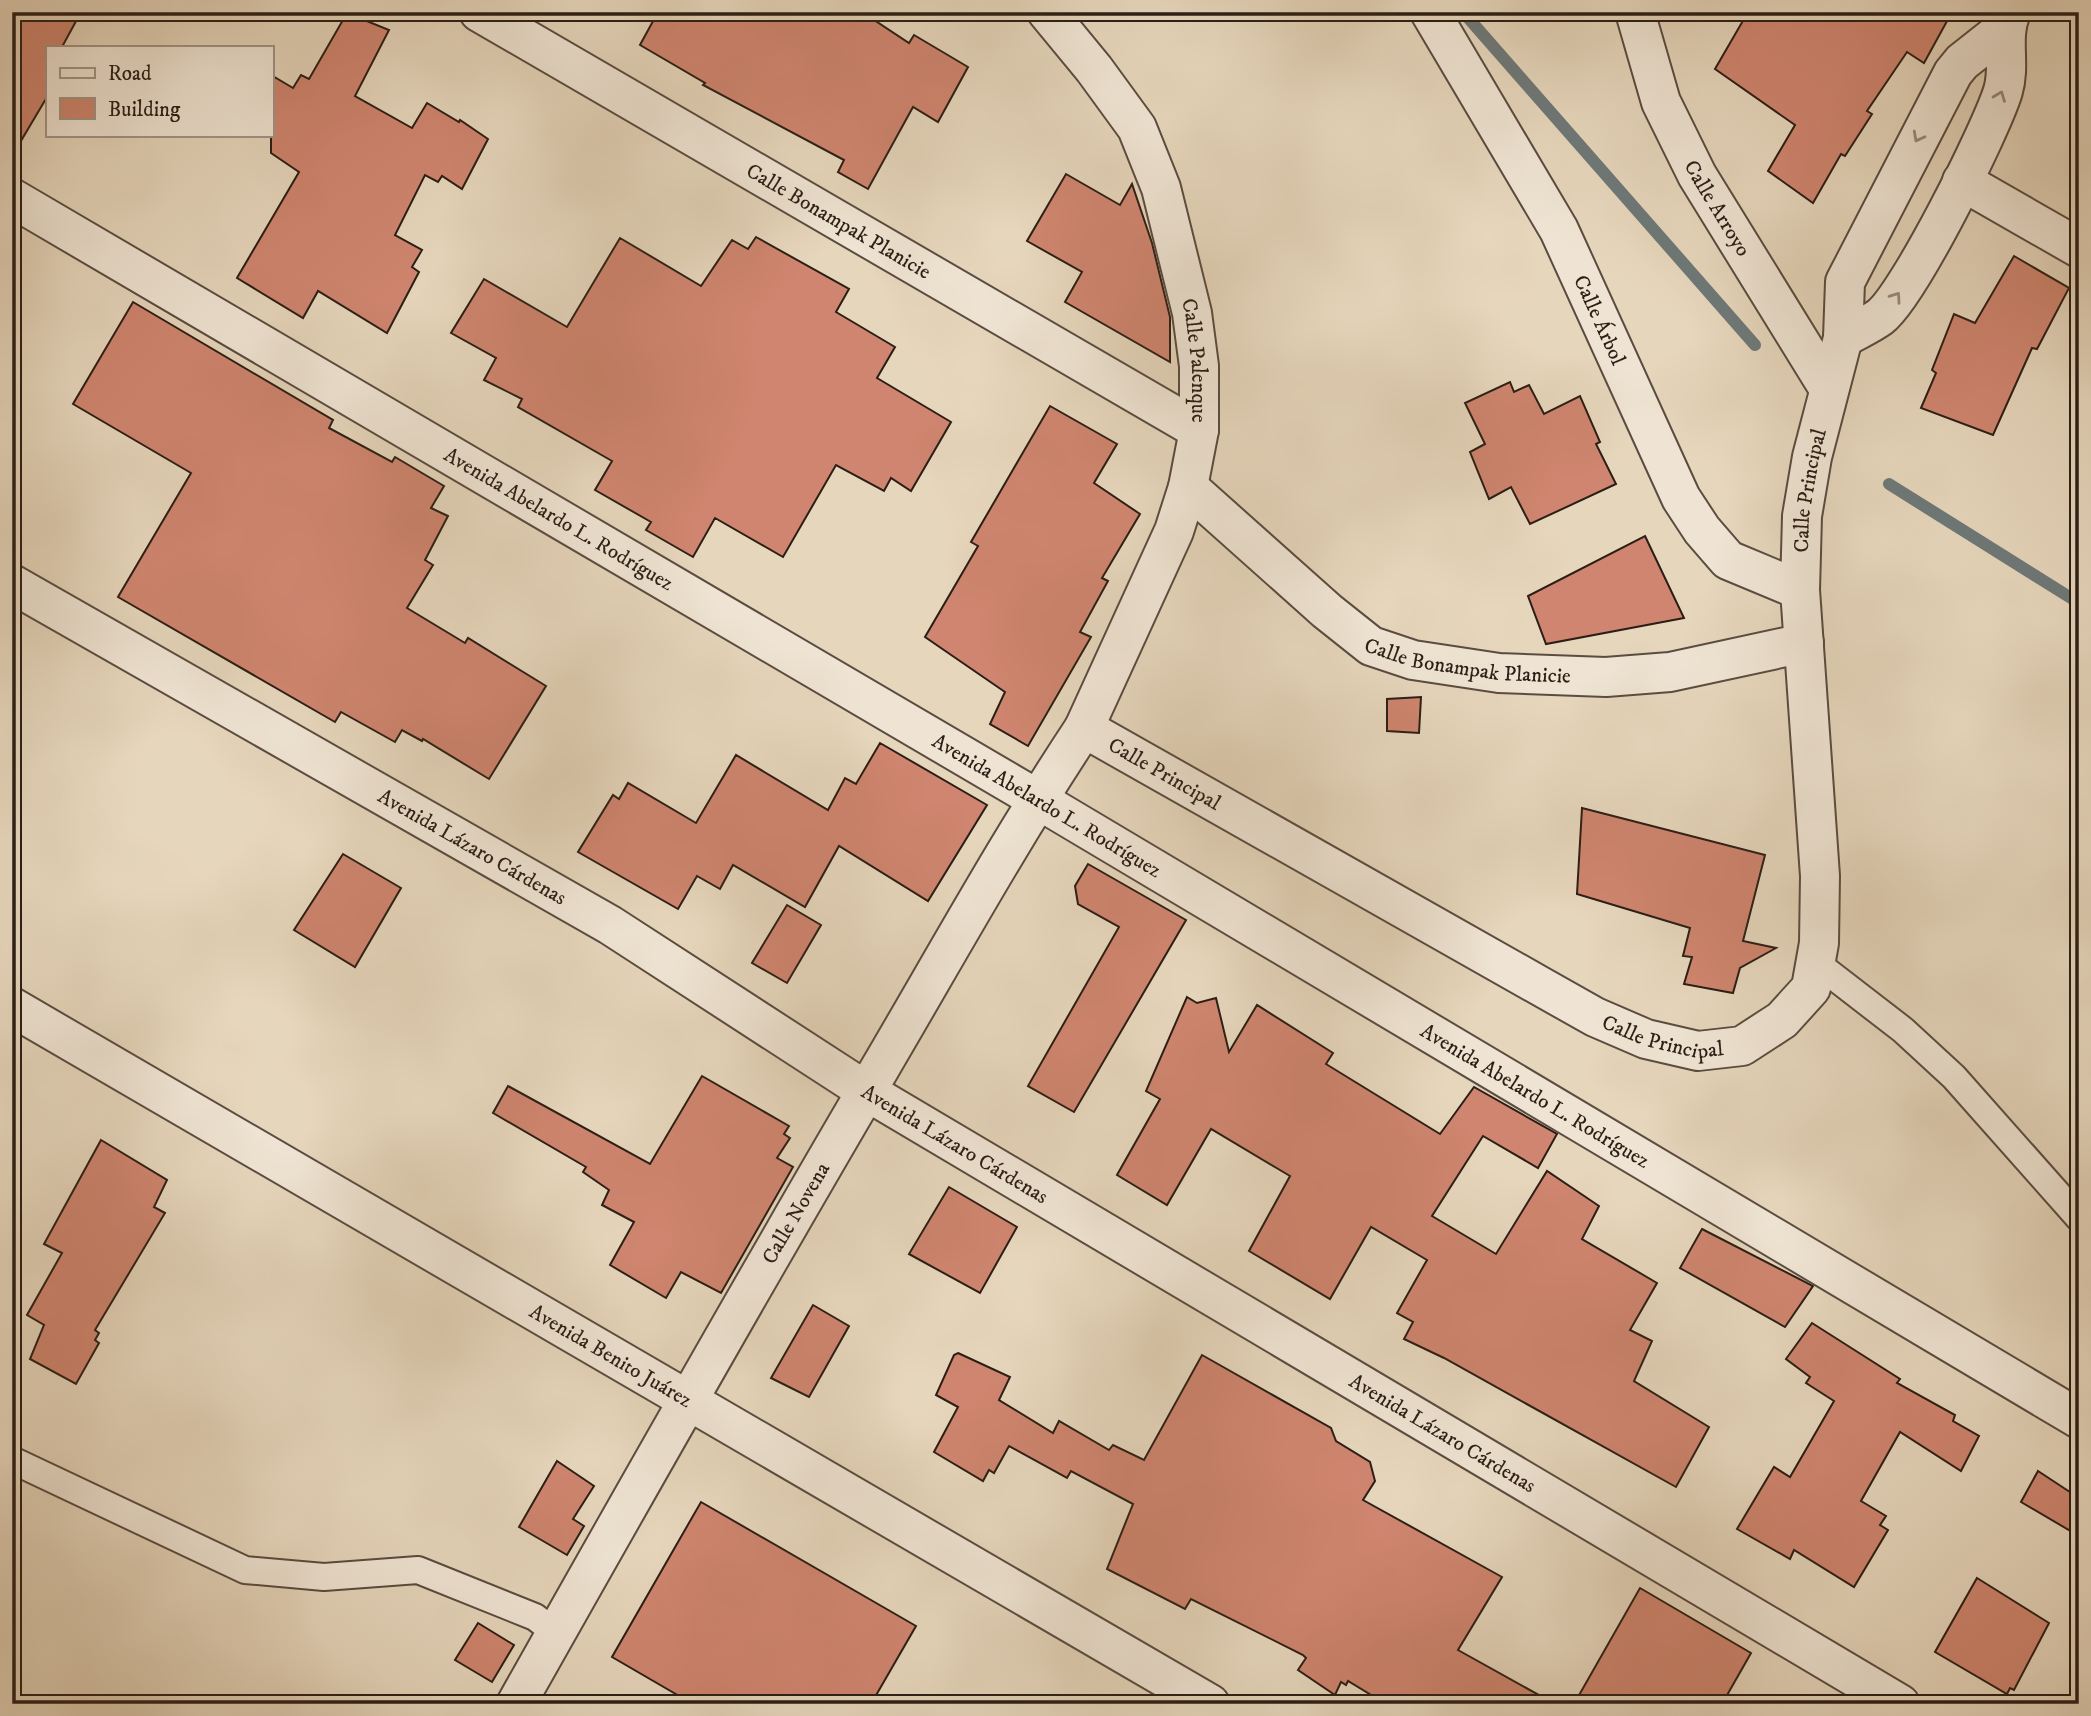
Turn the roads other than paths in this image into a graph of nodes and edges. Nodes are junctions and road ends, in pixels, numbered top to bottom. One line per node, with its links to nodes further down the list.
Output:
1 (479, 12): 11 (street, Calle Bonampak Planicie)
2 (1047, 12): 11 (street, Calle Palenque)
3 (1430, 12): 14 (street, Calle Árbol)
4 (1635, 12): 10 (street, Calle Arroyo)
5 (2008, 20): 6 (street, Calle Principal, one-way to 5); 9 (street, Calle Principal, one-way to 9)
6 (1962, 181): 8 (street); 9 (street, Calle Principal, one-way to 6)
7 (12, 198): 17 (street, Avenida Abelardo L. Rodríguez)
8 (2079, 248)
9 (1843, 338): 10 (street, Calle Principal)
10 (1829, 389): 14 (street, Calle Principal)
11 (1199, 430): 12 (street, Calle Palenque)
12 (1188, 487): 15 (street, Calle Bonampak Planicie); 16 (street, Calle Palenque)
13 (12, 584): 20 (street, Avenida Lázaro Cárdenas)
14 (1800, 590): 15 (street, Calle Principal)
15 (1804, 643): 18 (street, Calle Principal)
16 (1084, 728): 17 (street, Calle Novena); 18 (street, Calle Principal)
17 (1037, 799): 20 (street, Calle Novena); 23 (street, Avenida Abelardo L. Rodríguez)
18 (1815, 962): 21 (lane)
19 (12, 1007): 22 (street, Avenida Benito Juárez)
20 (866, 1091): 22 (street, Calle Novena); 28 (street, Avenida Lázaro Cárdenas)
21 (2079, 1218)
22 (688, 1399): 25 (street, Calle Novena); 27 (street, Avenida Benito Juárez)
23 (2079, 1419)
24 (12, 1460): 25 (lane)
25 (556, 1633): 26 (street, Calle Novena)
26 (516, 1704)
27 (1210, 1704)
28 (1900, 1704)

